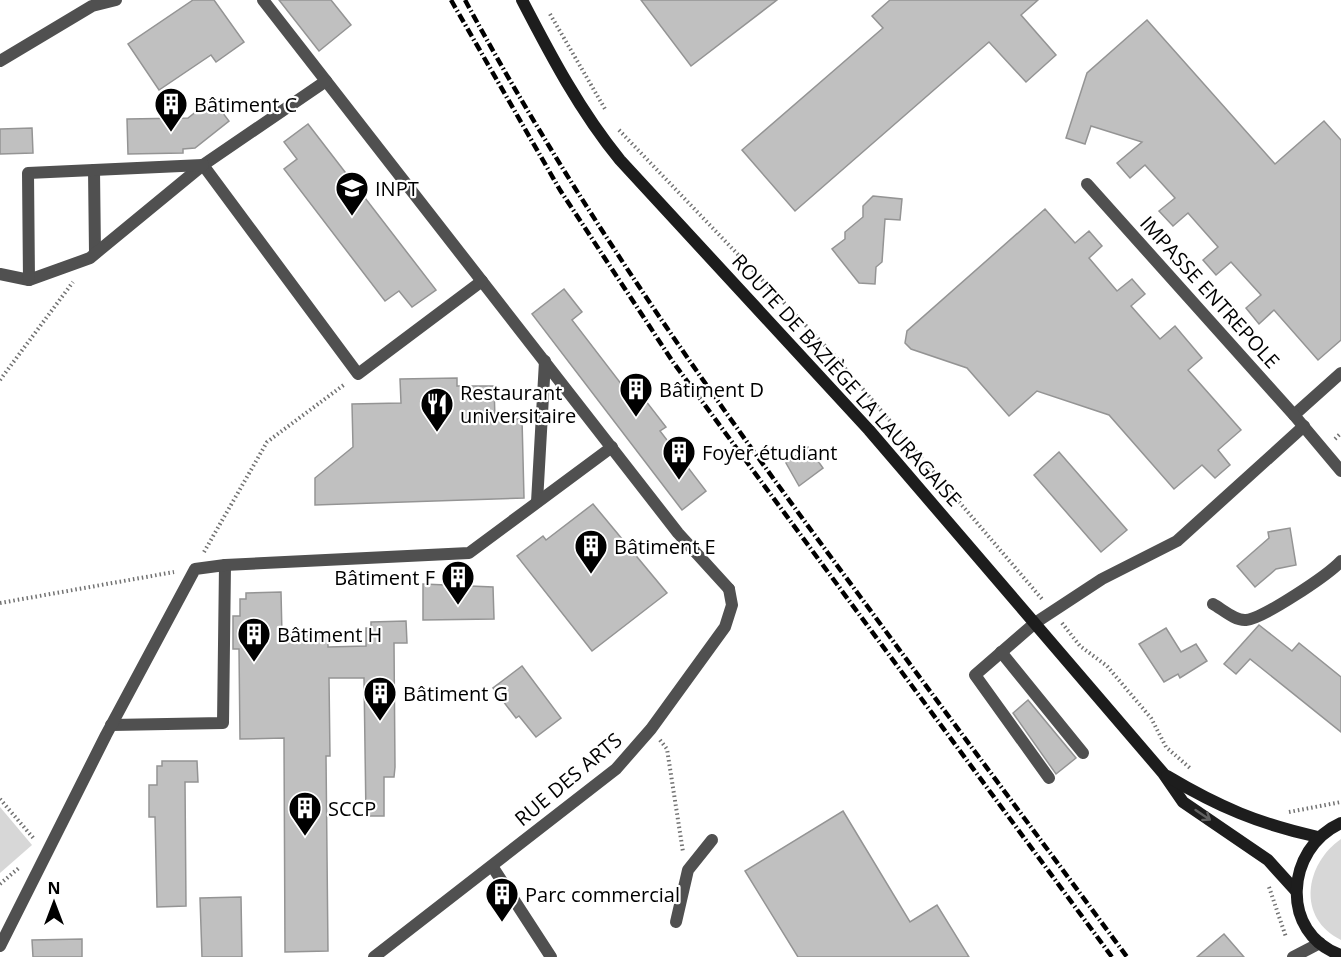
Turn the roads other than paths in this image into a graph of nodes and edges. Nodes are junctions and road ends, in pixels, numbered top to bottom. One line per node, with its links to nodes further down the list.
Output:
1 (116, 0): 4 (street)
2 (263, 0): 5 (street)
3 (522, 0): 23 (main road, ROUTE DE BAZIÈGE LA LAURAGAISE)
4 (0, 61)
5 (326, 81): 6 (street); 12 (street)
6 (203, 165): 7 (street); 9 (street); 12 (street)
7 (94, 170): 9 (street); 11 (street)
8 (1087, 184): 15 (street, IMPASSE ENTREPOLE)
9 (93, 256): 11 (street)
10 (0, 274): 11 (street)
11 (29, 280)
12 (482, 281): 13 (street)
13 (545, 361): 17 (street); 19 (street)
14 (1341, 373): 15 (street)
15 (1294, 415): 16 (street, IMPASSE ENTREPOLE)
16 (1304, 426): 18 (street, IMPASSE ENTREPOLE); 23 (street)
17 (612, 447): 19 (street); 32 (street, RUE DES ARTS)
18 (1341, 471)
19 (537, 502): 21 (street)
20 (1341, 561): 22 (street)
21 (225, 565): 25 (street); 25 (street)
22 (1213, 604)
23 (1035, 623): 24 (street); 27 (main road, ROUTE DE BAZIÈGE LA LAURAGAISE)
24 (1001, 652): 26 (street); 28 (street)
25 (111, 725): 36 (street)
26 (1083, 753)
27 (1163, 773): 30 (main road, ROUTE DE BAZIÈGE LA LAURAGAISE); 33 (main road, ROUTE DE BAZIÈGE LA LAURAGAISE, one-way to 33)
28 (1048, 778)
29 (1341, 823): 30 (main road)
30 (1318, 837): 33 (main road)
31 (712, 840): 34 (street)
32 (492, 866): 38 (street, RUE DES ARTS); 39 (street)
33 (1296, 891): 35 (main road)
34 (676, 922)
35 (1320, 943): 37 (main road); 40 (street)
36 (0, 946)
37 (1341, 955)
38 (374, 957)
39 (551, 957)
40 (1293, 957)

